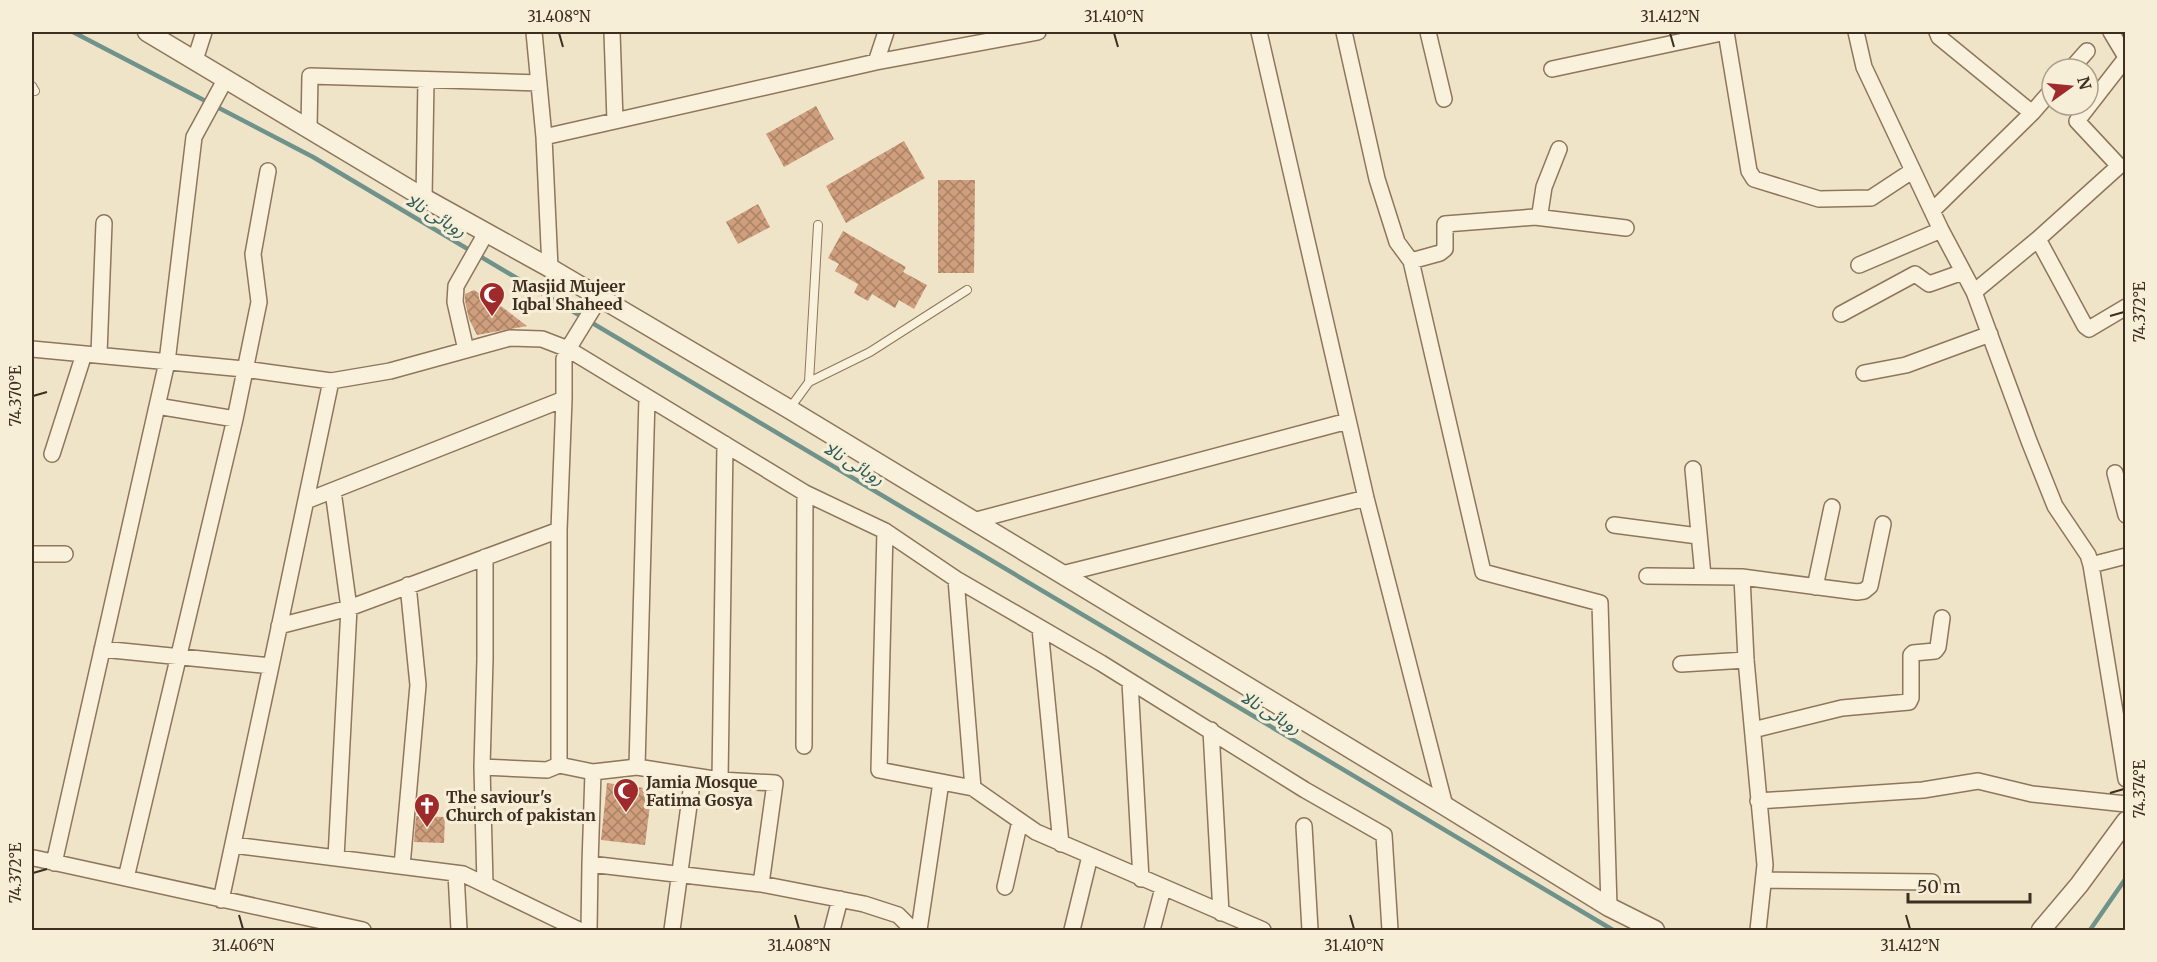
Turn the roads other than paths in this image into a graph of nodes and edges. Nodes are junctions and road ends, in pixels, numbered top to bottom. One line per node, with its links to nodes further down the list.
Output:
1 (147, 32): 17 (street)
2 (204, 32): 17 (street)
3 (534, 32): 21 (street)
4 (612, 32): 26 (street)
5 (886, 32): 18 (street)
6 (1036, 32): 18 (street)
7 (1259, 32): 65 (street)
8 (1344, 32): 41 (street)
9 (1428, 32): 23 (street)
10 (1726, 32): 19 (street); 31 (street)
11 (1856, 32): 31 (street)
12 (1936, 32): 25 (street)
13 (2111, 32): 16 (street)
14 (2086, 51): 15 (street)
15 (2081, 57)
16 (2126, 57): 40 (street)
17 (195, 60): 22 (street)
18 (876, 62): 26 (street)
19 (1552, 69)
20 (426, 80): 21 (street); 27 (street); 32 (street)
21 (539, 83): 28 (street)
22 (222, 85): 27 (street); 55 (street)
23 (1444, 99)
24 (2040, 104): 25 (street)
25 (2032, 113): 33 (street)
26 (615, 121): 28 (street)
27 (309, 128): 32 (street)
28 (544, 137): 43 (street)
29 (1559, 149): 34 (street)
30 (268, 171): 56 (street)
31 (1912, 171): 33 (street)
32 (424, 198): 39 (street)
33 (1932, 211): 38 (street)
34 (1535, 217): 37 (street); 41 (street)
35 (104, 223): 54 (street)
36 (818, 225): 59 (lane)
37 (1626, 228)
38 (1941, 230): 42 (street); 44 (street)
39 (483, 237): 43 (street); 53 (street)
40 (2038, 239): 46 (street); 48 (street)
41 (1411, 261): 142 (street)
42 (1859, 265)
43 (550, 268): 47 (street)
44 (1963, 272): 46 (street); 49 (street)
45 (967, 290): 59 (lane)
46 (1974, 292): 50 (street)
47 (598, 300): 51 (street); 63 (street)
48 (2125, 309)
49 (1840, 314)
50 (1990, 334): 57 (street); 86 (street)
51 (569, 346): 53 (street); 60 (street); 61 (street)
52 (32, 349): 54 (street)
53 (465, 350): 58 (street)
54 (91, 354): 55 (street); 67 (street)
55 (166, 362): 56 (street); 62 (street)
56 (244, 369): 58 (street); 64 (street)
57 (1864, 373)
58 (331, 381): 73 (street)
59 (809, 382): 63 (lane)
60 (647, 397): 66 (street); 109 (street)
61 (564, 399): 70 (street); 79 (street)
62 (157, 406): 64 (street); 98 (street)
63 (789, 409): 76 (street)
64 (235, 419): 99 (street)
65 (1348, 421): 72 (street); 76 (street)
66 (725, 444): 71 (street); 113 (street)
67 (52, 454)
68 (1693, 469): 81 (street)
69 (2115, 473): 75 (street)
70 (333, 491): 73 (street); 94 (street)
71 (805, 493): 80 (street); 106 (street)
72 (1366, 498): 87 (street); 118 (street)
73 (306, 501): 96 (street)
74 (1832, 507): 93 (street)
75 (2126, 515)
76 (973, 521): 87 (street)
77 (1883, 524): 93 (street)
78 (1614, 525): 81 (street)
79 (560, 530): 85 (street); 107 (street)
80 (885, 531): 91 (street); 114 (street)
81 (1698, 536): 89 (street)
82 (32, 554): 83 (street)
83 (65, 554)
84 (2126, 556): 86 (street)
85 (485, 557): 92 (street); 108 (street)
86 (2091, 565): 112 (street)
87 (1062, 574): 118 (street)
88 (1647, 576): 89 (street)
89 (1703, 576): 90 (street)
90 (1742, 576): 93 (street); 100 (street)
91 (956, 579): 97 (street); 115 (street)
92 (408, 585): 94 (street); 129 (street)
93 (1815, 587)
94 (349, 608): 96 (street); 125 (street)
95 (1941, 618): 105 (street)
96 (279, 626): 102 (street)
97 (1040, 628): 103 (street); 122 (street)
98 (102, 649): 99 (street); 127 (street)
99 (180, 657): 102 (street); 132 (street)
100 (1746, 660): 101 (street); 105 (street)
101 (1681, 664)
102 (271, 666): 123 (street)
103 (1130, 682): 104 (street); 133 (street)
104 (1211, 730): 144 (street); 159 (street)
105 (1753, 730): 116 (street)
106 (804, 746)
107 (558, 765): 108 (street); 110 (street)
108 (482, 767): 136 (street)
109 (637, 767): 110 (street); 111 (street)
110 (593, 772): 128 (street)
111 (693, 776): 113 (street); 131 (street)
112 (2126, 779)
113 (720, 780): 137 (street)
114 (941, 782): 115 (street); 154 (street)
115 (973, 789): 119 (street)
116 (1758, 801): 117 (street); 134 (street)
117 (2126, 804)
118 (1445, 806): 142 (street)
119 (1020, 821): 122 (street); 138 (street)
120 (1304, 826): 158 (street)
121 (2124, 827): 162 (street)
122 (1061, 844): 124 (street)
123 (233, 845): 125 (street); 141 (street)
124 (1090, 856): 133 (street); 155 (street)
125 (336, 858): 129 (street)
126 (32, 862): 127 (street)
127 (54, 863): 132 (street)
128 (590, 864): 131 (street); 150 (street)
129 (402, 866): 130 (street)
130 (456, 873): 136 (street); 147 (street)
131 (681, 874): 137 (street); 151 (street)
132 (126, 878): 141 (street)
133 (1141, 879): 139 (street)
134 (1765, 880): 135 (street); 161 (street)
135 (1932, 882)
136 (485, 884): 143 (street)
137 (761, 884): 140 (street)
138 (1005, 887)
139 (1163, 888): 144 (street); 156 (street)
140 (840, 899): 152 (street); 153 (street)
141 (221, 900): 146 (street)
142 (1609, 907): 160 (street)
143 (543, 913): 148 (street); 149 (street)
144 (1221, 913): 145 (street)
145 (1240, 926): 157 (street)
146 (363, 930)
147 (459, 930)
148 (544, 930)
149 (579, 930)
150 (589, 930)
151 (672, 930)
152 (832, 930)
153 (913, 930)
154 (919, 930)
155 (1072, 930)
156 (1152, 930)
157 (1263, 930)
158 (1310, 930)
159 (1390, 930)
160 (1655, 930)
161 (1758, 930)
162 (2042, 930)

